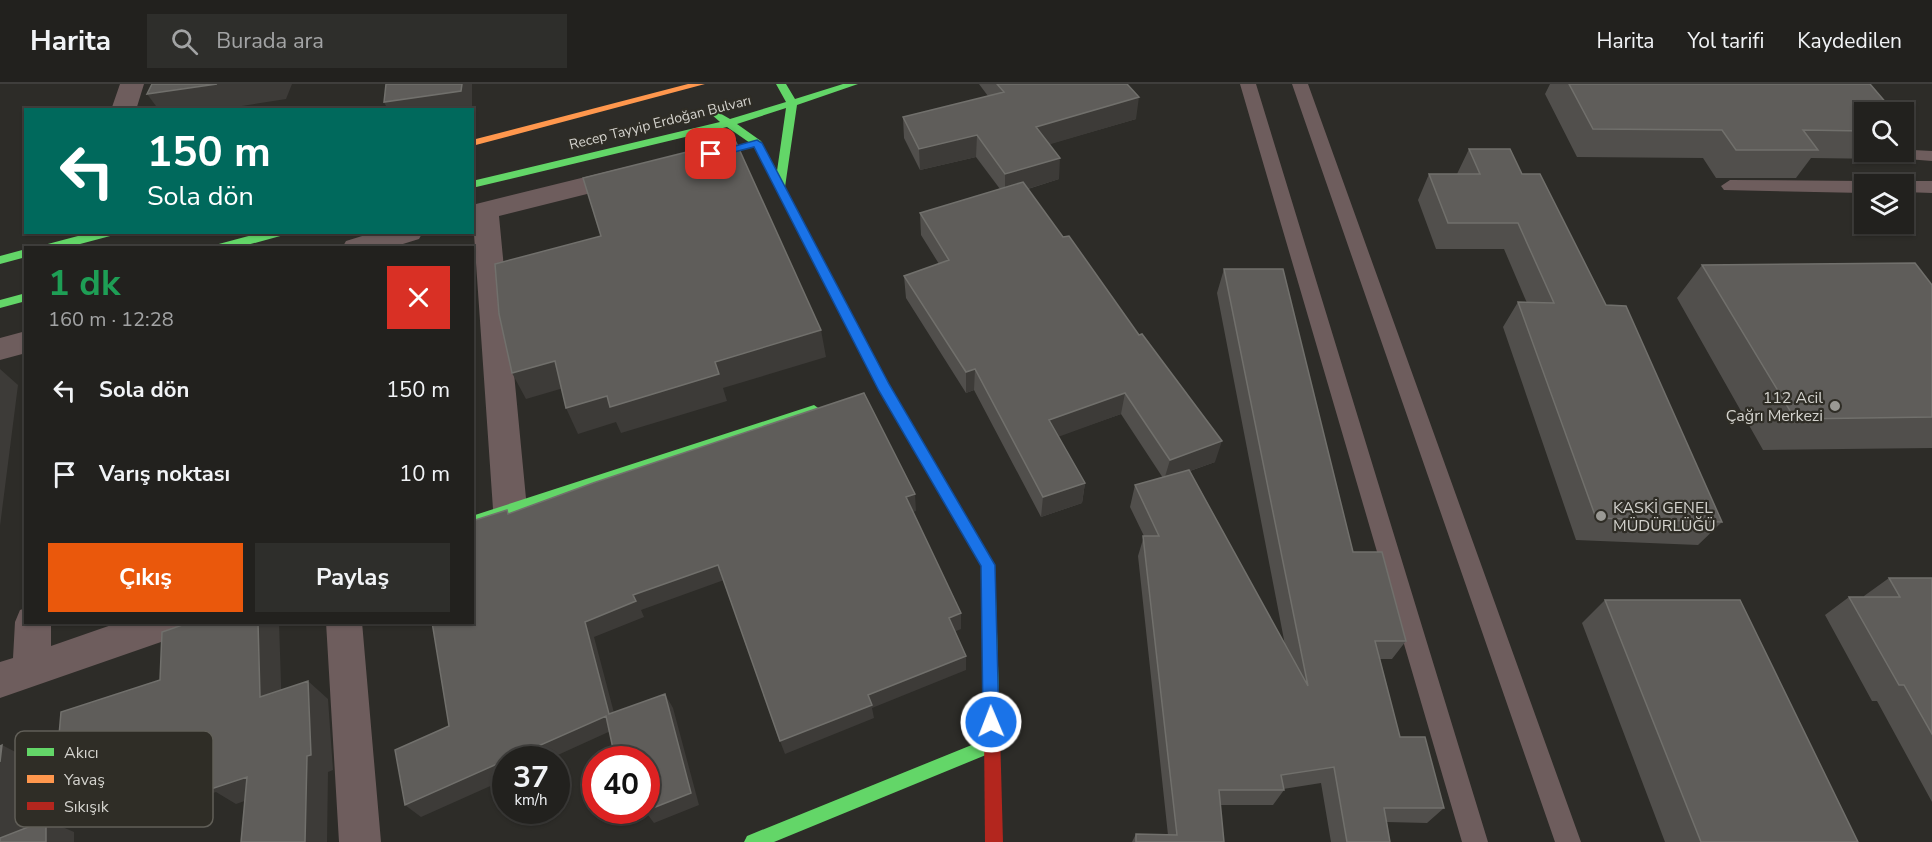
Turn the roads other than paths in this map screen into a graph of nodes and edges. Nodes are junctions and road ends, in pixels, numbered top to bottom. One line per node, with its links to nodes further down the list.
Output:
1 (132, 84): 9 (street)
2 (700, 84): 7 (street, Recep Tayyip Erdoğan Bulvarı)
3 (782, 84): 8 (street)
4 (853, 84): 8 (street, Recep Tayyip Erdoğan Bulvarı)
5 (1248, 84): 47 (lane)
6 (1300, 84): 48 (lane)
7 (680, 90): 10 (street); 11 (street, Recep Tayyip Erdoğan Bulvarı)
8 (792, 104): 10 (street, Recep Tayyip Erdoğan Bulvarı); 18 (street)
9 (124, 108)
10 (729, 123): 12 (street); 22 (street, Recep Tayyip Erdoğan Bulvarı)
11 (474, 142)
12 (757, 143): 13 (street); 18 (street)
13 (723, 152)
14 (1914, 155): 15 (lane)
15 (1932, 156)
16 (655, 168): 22 (street)
17 (1730, 186): 19 (lane)
18 (780, 187): 43 (street)
19 (1854, 187)
20 (1914, 187): 21 (lane)
21 (1932, 187)
22 (477, 203): 37 (street)
23 (94, 234): 26 (street)
24 (272, 234): 28 (street)
25 (402, 234): 29 (street)
26 (77, 236): 27 (street)
27 (53, 246)
28 (227, 246)
29 (363, 246)
30 (24, 254): 31 (street)
31 (0, 260)
32 (24, 298): 33 (street)
33 (0, 304)
34 (24, 343): 35 (street)
35 (0, 349)
36 (827, 406): 37 (street)
37 (510, 509): 38 (street)
38 (474, 521)
39 (32, 624): 42 (street)
40 (165, 624): 42 (street)
41 (344, 624): 44 (street)
42 (16, 675)
43 (992, 745): 45 (street); 46 (street)
44 (360, 842)
45 (753, 842)
46 (994, 842)
47 (1475, 842)
48 (1568, 842)

